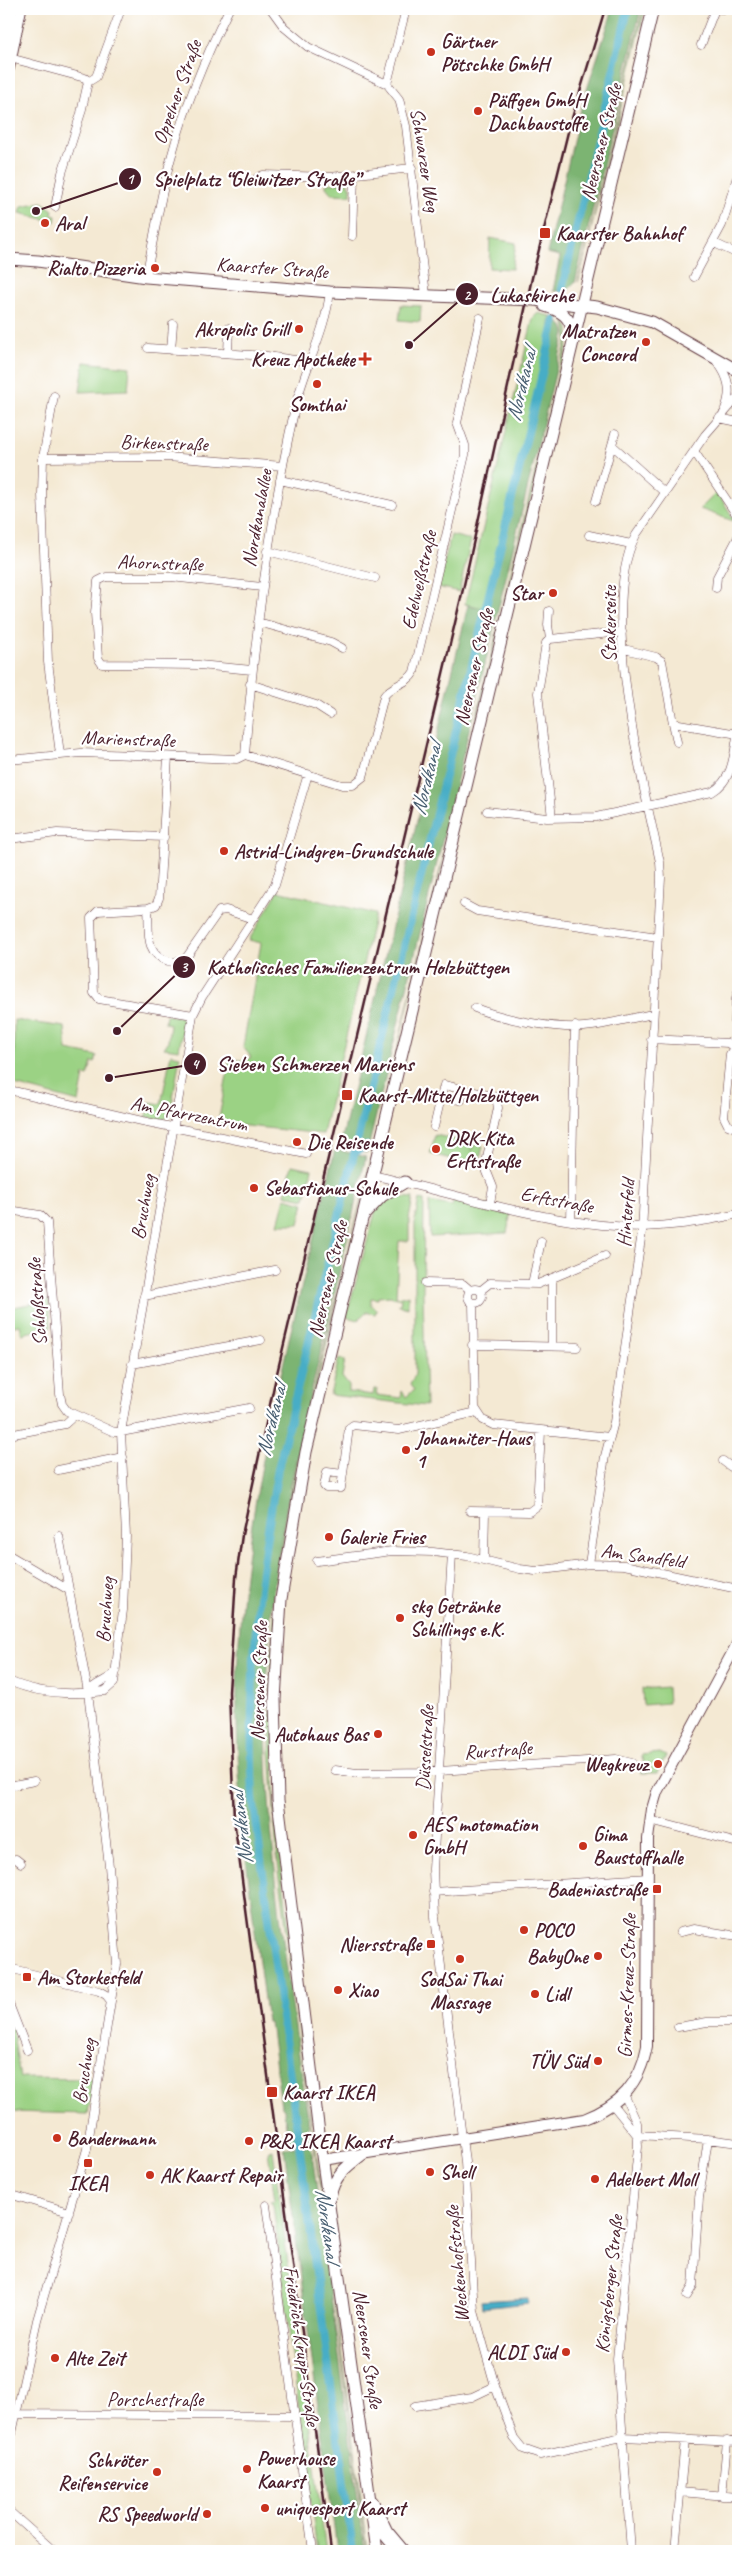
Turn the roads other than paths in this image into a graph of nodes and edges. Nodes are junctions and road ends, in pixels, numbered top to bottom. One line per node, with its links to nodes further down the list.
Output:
1 (21, 9): 11 (street)
2 (121, 9): 12 (street)
3 (229, 9): 24 (street, Oppelner Straße)
4 (271, 9): 13 (street)
5 (406, 9): 13 (street)
6 (653, 9): 28 (main road, Neersener Straße)
7 (715, 9): 10 (street)
8 (720, 9): 9 (street)
9 (732, 9)
10 (700, 45)
11 (10, 63): 12 (street)
12 (88, 82): 18 (street)
13 (387, 84): 14 (street, Schwarzer Weg)
14 (412, 168): 15 (street); 26 (street, Schwarzer Weg)
15 (354, 175): 16 (street); 19 (street)
16 (256, 179)
17 (738, 181): 20 (street)
18 (55, 207)
19 (352, 236)
20 (714, 243): 21 (street); 23 (street)
21 (738, 254)
22 (9, 259): 24 (main road, Kaarster Straße)
23 (694, 276)
24 (146, 277): 25 (main road, Kaarster Straße)
25 (330, 292): 26 (main road, Kaarster Straße); 37 (street, Nordkanalallee)
26 (426, 296): 27 (main road, Kaarster Straße)
27 (552, 305): 28 (main road, Kaarster Straße); 32 (main road, Kaarster Straße)
28 (582, 305): 32 (main road, Neersener Straße); 36 (main road, Kaarster Straße)
29 (480, 318): 76 (street, Edelweißstraße)
30 (172, 324): 34 (street)
31 (229, 328): 35 (street)
32 (573, 339): 101 (main road, Neersener Straße)
33 (148, 348): 34 (street)
34 (171, 350): 35 (street)
35 (228, 353): 37 (street)
36 (713, 356): 38 (main road, Kaarster Straße); 41 (street, Stakerseite)
37 (309, 362): 47 (street, Nordkanalallee)
38 (738, 371)
39 (54, 396): 46 (street)
40 (738, 397): 41 (street, Stakerseite)
41 (722, 416): 42 (street); 45 (street, Stakerseite)
42 (738, 422)
43 (615, 434): 44 (street)
44 (612, 445): 49 (street); 50 (street)
45 (694, 451): 49 (street, Stakerseite); 52 (street)
46 (43, 458): 47 (street, Birkenstraße); 72 (street)
47 (283, 466): 48 (street, Nordkanalallee)
48 (280, 480): 51 (street); 56 (street, Nordkanalallee)
49 (664, 492): 55 (street, Stakerseite)
50 (596, 501)
51 (392, 505)
52 (738, 517)
53 (589, 535): 55 (street)
54 (738, 537): 59 (street)
55 (631, 544): 62 (street, Stakerseite)
56 (267, 551): 57 (street); 58 (street, Nordkanalallee)
57 (375, 578)
58 (262, 587): 61 (street, Nordkanalallee); 66 (street, Ahornstraße)
59 (716, 588)
60 (549, 612): 63 (street)
61 (258, 622): 64 (street); 66 (street, Nordkanalallee)
62 (622, 632): 63 (street); 65 (street, Stakerseite)
63 (550, 639): 79 (street)
64 (342, 648)
65 (624, 649): 69 (street); 77 (street, Stakerseite)
66 (252, 670): 67 (street, Nordkanalallee)
67 (250, 684): 68 (street); 73 (street, Nordkanalallee)
68 (330, 714)
69 (673, 723): 70 (street); 71 (street)
70 (738, 735): 77 (street)
71 (677, 742)
72 (60, 754): 74 (street, Marienstraße); 75 (street, Marienstraße)
73 (245, 755): 74 (street, Marienstraße); 76 (street)
74 (168, 757): 80 (street)
75 (9, 760)
76 (308, 774): 85 (street, Bruchweg)
77 (649, 807): 79 (street); 82 (street, Stakerseite)
78 (487, 811): 79 (street)
79 (552, 818)
80 (164, 837): 81 (street); 84 (street)
81 (9, 839)
82 (660, 862): 86 (street, Hinterfeld)
83 (464, 904): 86 (street)
84 (148, 908): 85 (street); 90 (street)
85 (254, 919): 90 (street, Bruchweg)
86 (658, 937): 89 (street, Hinterfeld)
87 (738, 992): 93 (street)
88 (475, 1008): 91 (street)
89 (653, 1014): 91 (street); 92 (street, Hinterfeld)
90 (194, 1015): 98 (street, Bruchweg)
91 (575, 1026): 107 (street)
92 (652, 1039): 93 (street); 108 (street, Hinterfeld)
93 (736, 1048): 99 (street)
94 (464, 1089): 96 (street); 96 (street); 103 (street)
95 (9, 1090): 98 (street, Am Pfarrzentrum)
96 (440, 1098): 97 (street)
97 (434, 1127)
98 (174, 1128): 100 (street, Am Pfarrzentrum); 117 (street, Bruchweg)
99 (738, 1129)
100 (306, 1154)
101 (372, 1175): 102 (street, Erftstraße); 106 (main road, Neersener Straße)
102 (405, 1182): 103 (street, Erftstraße); 106 (main road)
103 (490, 1203): 107 (street, Erftstraße)
104 (9, 1210): 126 (street, Schloßstraße)
105 (738, 1214): 108 (street, Erftstraße)
106 (362, 1217): 175 (main road, Neersener Straße)
107 (571, 1220): 108 (street, Erftstraße)
108 (642, 1226): 130 (street, Hinterfeld)
109 (541, 1242): 114 (street)
110 (605, 1256): 112 (street)
111 (275, 1270): 117 (street)
112 (552, 1278): 114 (street); 121 (street)
113 (425, 1283): 115 (street)
114 (532, 1284): 116 (street)
115 (470, 1290): 116 (street); 118 (street)
116 (480, 1290): 118 (street)
117 (144, 1296): 123 (street, Bruchweg)
118 (473, 1303): 120 (street)
119 (262, 1340): 123 (street)
120 (472, 1345): 121 (street); 125 (street)
121 (552, 1346): 122 (street)
122 (578, 1347)
123 (132, 1364): 127 (street, Bruchweg)
124 (249, 1408): 127 (street)
125 (477, 1412): 128 (street); 135 (street)
126 (75, 1415): 127 (street, Schloßstraße); 129 (street)
127 (121, 1432): 131 (street, Bruchweg)
128 (541, 1432): 130 (street); 137 (street)
129 (9, 1435)
130 (610, 1438): 143 (street, Hinterfeld)
131 (123, 1457): 134 (street); 148 (street, Bruchweg)
132 (723, 1461): 133 (street)
133 (738, 1467)
134 (58, 1470)
135 (343, 1474)
136 (470, 1511): 137 (street)
137 (485, 1512): 141 (street)
138 (59, 1536): 144 (street)
139 (452, 1554): 141 (street, Am Sandfeld); 142 (street); 151 (street, Düsselstraße)
140 (9, 1555): 144 (street)
141 (484, 1560): 143 (street, Am Sandfeld)
142 (317, 1561)
143 (589, 1564): 145 (street, Am Sandfeld)
144 (67, 1589): 148 (street)
145 (738, 1589)
146 (738, 1642): 154 (street, Girmes-Kreuz-Straße)
147 (9, 1681): 148 (street)
148 (88, 1692): 163 (street, Bruchweg)
149 (632, 1763): 151 (street, Rurstraße)
150 (335, 1770): 151 (street, Rurstraße)
151 (441, 1771): 159 (street, Düsselstraße)
152 (34, 1781): 153 (street)
153 (9, 1786)
154 (650, 1820): 155 (street); 158 (street, Girmes-Kreuz-Straße)
155 (738, 1843)
156 (9, 1860): 157 (street)
157 (21, 1863)
158 (648, 1878): 159 (street); 168 (street, Girmes-Kreuz-Straße)
159 (433, 1892): 171 (street, Düsselstraße)
160 (680, 1932): 161 (street)
161 (738, 1936)
162 (9, 1968): 163 (street)
163 (110, 2000): 179 (street, Bruchweg)
164 (9, 2004): 167 (street)
165 (738, 2022): 166 (street)
166 (678, 2028)
167 (27, 2050)
168 (624, 2094): 169 (street, Girmes-Kreuz-Straße); 170 (street, Königsberger Straße)
169 (612, 2104): 170 (street); 171 (street, Girmes-Kreuz-Straße)
170 (637, 2135): 172 (street); 185 (street, Königsberger Straße)
171 (462, 2137): 174 (street, Girmes-Kreuz-Straße); 181 (street, Weckenhofstraße)
172 (708, 2139): 173 (street); 180 (street)
173 (738, 2143)
174 (364, 2153): 175 (street, Girmes-Kreuz-Straße); 177 (main road)
175 (323, 2160): 177 (main road, Neersener Straße)
176 (9, 2194): 179 (street)
177 (329, 2204): 193 (main road, Neersener Straße)
178 (266, 2205): 184 (street, Friedrich-Krupp-Straße)
179 (69, 2212): 183 (street, Bruchweg)
180 (687, 2296)
181 (495, 2386): 182 (street); 185 (street, Weckenhofstraße)
182 (415, 2406)
183 (16, 2414): 184 (street, Porschestraße); 189 (street, Bruchweg)
184 (295, 2416): 196 (street, Friedrich-Krupp-Straße)
185 (622, 2437): 186 (street); 199 (street, Königsberger Straße)
186 (685, 2439): 187 (street); 190 (street)
187 (727, 2441): 188 (street); 191 (street)
188 (738, 2442)
189 (9, 2447)
190 (680, 2492): 191 (street); 200 (street)
191 (722, 2496): 192 (street)
192 (738, 2497)
193 (371, 2503): 197 (main road, Neersener Straße); 198 (highway)
194 (9, 2511): 195 (street)
195 (54, 2551)
196 (313, 2551)
197 (377, 2551)
198 (401, 2551)
199 (631, 2551)
200 (675, 2551)

